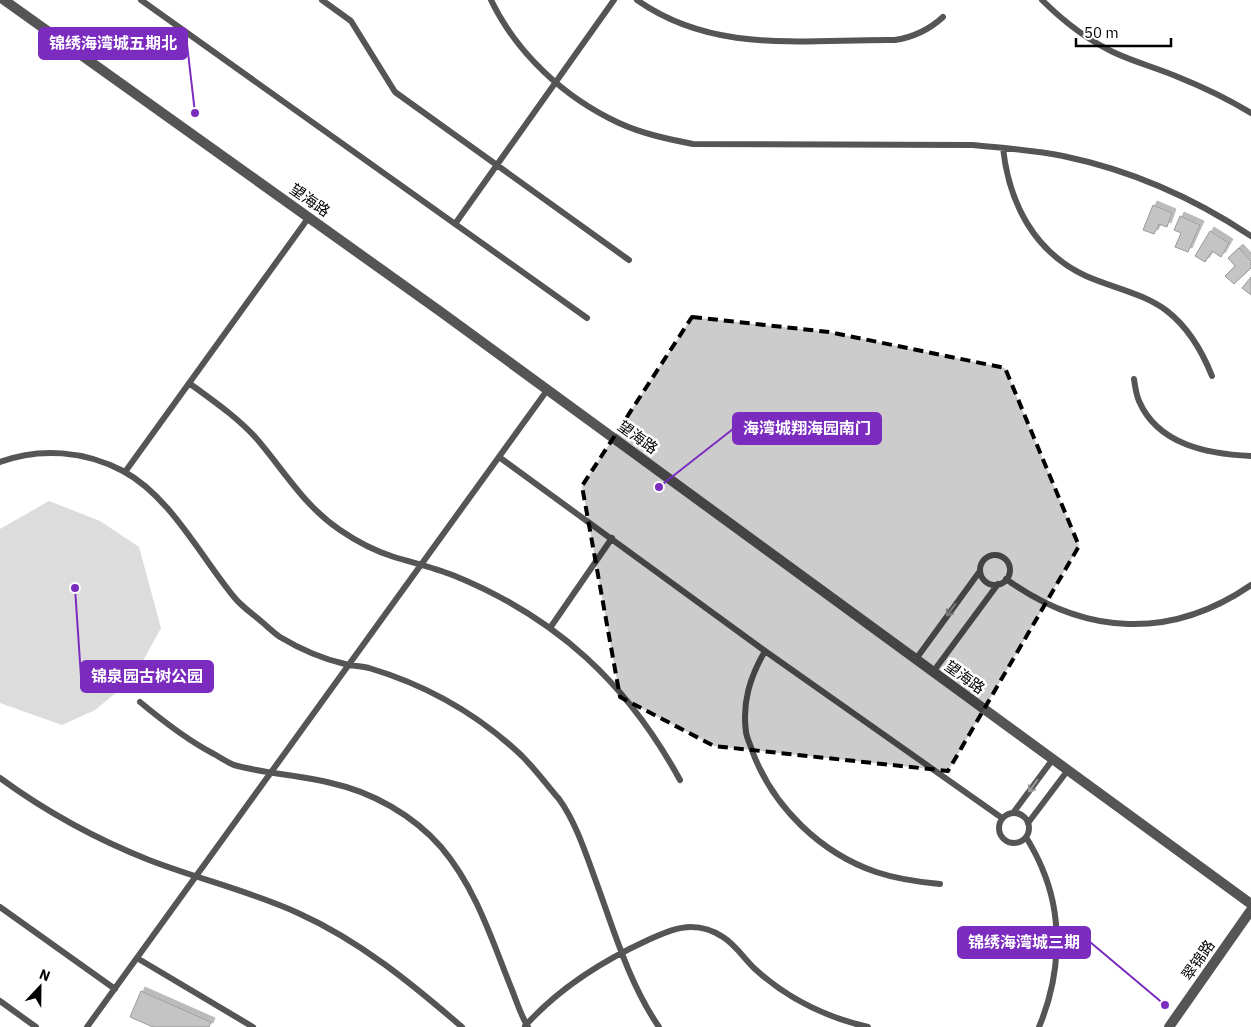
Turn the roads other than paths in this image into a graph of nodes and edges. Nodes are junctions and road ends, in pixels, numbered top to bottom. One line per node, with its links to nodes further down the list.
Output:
1 (4, 0): 13 (street, 望海路)
2 (141, 0): 14 (lane)
3 (322, 0): 12 (lane)
4 (491, 0): 9 (lane)
5 (614, 0): 9 (lane)
6 (637, 0): 8 (lane)
7 (1042, 0): 10 (lane)
8 (943, 16)
9 (555, 83): 11 (lane); 12 (lane)
10 (1251, 113)
11 (1003, 148): 15 (lane); 18 (lane)
12 (497, 165): 14 (lane); 16 (lane)
13 (309, 217): 20 (lane); 21 (street, 望海路)
14 (455, 224): 17 (lane)
15 (1251, 236)
16 (630, 260)
17 (588, 318)
18 (1212, 376)
19 (1134, 379): 22 (lane)
20 (189, 383): 25 (lane); 27 (lane)
21 (548, 389): 23 (lane); 34 (street, 望海路)
22 (1251, 456)
23 (499, 457): 26 (lane); 27 (lane)
24 (0, 462): 25 (lane)
25 (124, 472): 35 (lane)
26 (612, 538): 32 (lane); 33 (lane)
27 (421, 564): 32 (lane); 35 (lane)
28 (980, 571): 29 (lane); 30 (lane); 34 (lane, one-way to 34)
29 (1006, 579): 30 (lane); 31 (lane)
30 (998, 584): 36 (lane)
31 (1251, 584)
32 (550, 628): 42 (lane)
33 (765, 652): 44 (lane); 48 (lane)
34 (916, 659): 36 (street, 望海路)
35 (348, 665): 40 (lane); 52 (lane)
36 (933, 672): 38 (street, 望海路)
37 (140, 702): 40 (lane)
38 (1053, 759): 39 (street, 望海路); 43 (lane, one-way to 43)
39 (1068, 770): 45 (lane); 49 (street, 望海路)
40 (271, 773): 47 (lane); 56 (lane)
41 (0, 778): 47 (lane)
42 (680, 780)
43 (1013, 813): 44 (lane); 45 (lane)
44 (1002, 818): 46 (lane)
45 (1028, 823): 46 (lane)
46 (1026, 837): 63 (lane)
47 (196, 877): 53 (lane); 60 (lane)
48 (940, 884)
49 (1251, 904)
50 (0, 907): 54 (lane)
51 (1251, 910): 64 (street, 翠锦路)
52 (621, 952): 56 (lane); 61 (lane); 62 (lane)
53 (137, 958): 54 (lane); 59 (lane)
54 (115, 989): 58 (lane)
55 (0, 1001): 57 (lane)
56 (526, 1026)
57 (36, 1027)
58 (87, 1027)
59 (253, 1027)
60 (462, 1027)
61 (659, 1027)
62 (868, 1027)
63 (1039, 1027)
64 (1169, 1027)

